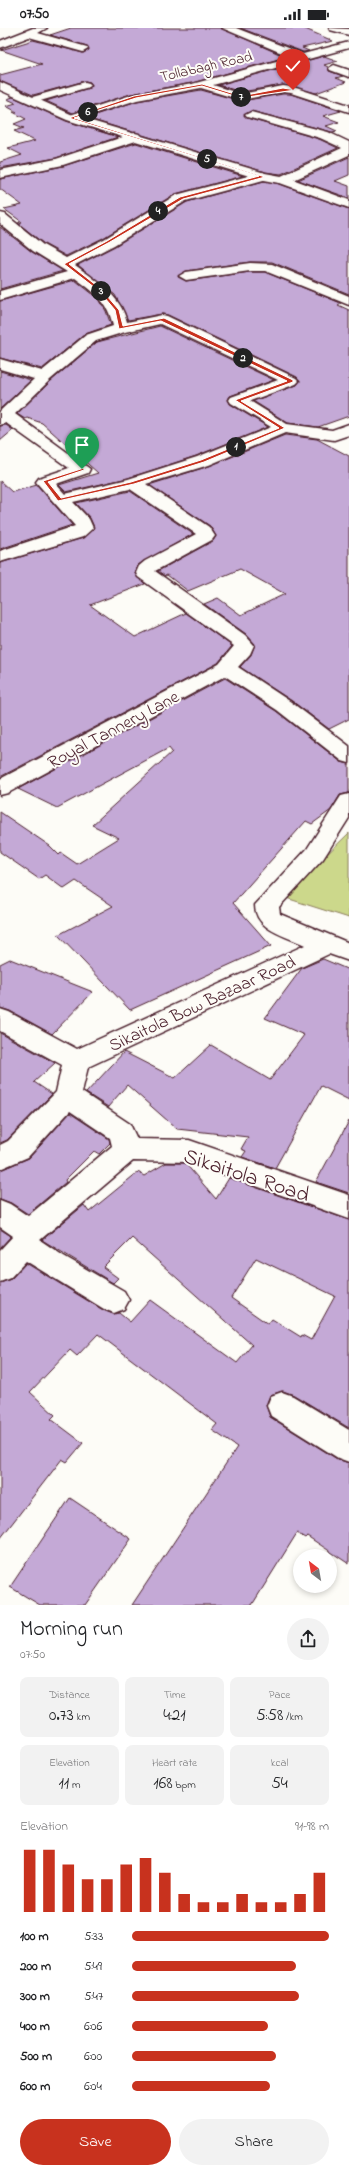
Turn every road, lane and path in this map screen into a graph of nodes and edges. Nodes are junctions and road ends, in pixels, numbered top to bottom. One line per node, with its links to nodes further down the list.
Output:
1 (42, 28): 5 (street)
2 (228, 28): 11 (street)
3 (334, 28): 4 (street)
4 (349, 32)
5 (30, 34): 6 (street); 8 (street)
6 (0, 45)
7 (349, 45): 9 (street, Tollabagh Road)
8 (83, 49)
9 (331, 51): 10 (street); 11 (street, Tollabagh Road)
10 (349, 56)
11 (303, 58): 16 (street, Tollabagh Road)
12 (334, 68): 13 (street)
13 (349, 74)
14 (85, 85): 17 (street)
15 (1, 86): 17 (street)
16 (193, 86): 18 (street); 20 (street, Tollabagh Road)
17 (33, 100): 20 (street)
18 (349, 109)
19 (251, 114): 22 (street)
20 (71, 118): 21 (street)
21 (135, 137): 23 (street); 24 (street)
22 (349, 148): 25 (street)
23 (0, 174)
24 (263, 176): 25 (street); 30 (street)
25 (283, 180): 26 (street)
26 (349, 204)
27 (0, 217): 28 (street)
28 (22, 235): 29 (street); 30 (street)
29 (7, 238)
30 (72, 269): 32 (street); 34 (street)
31 (186, 276): 33 (street)
32 (0, 296)
33 (349, 301)
34 (121, 328): 36 (street); 38 (street)
35 (0, 364): 36 (street)
36 (45, 377): 37 (street)
37 (3, 418): 41 (street)
38 (283, 428): 39 (street); 40 (street)
39 (349, 429)
40 (133, 483): 41 (street); 43 (street, Royal Tannery Lane)
41 (60, 500): 42 (street)
42 (0, 557)
43 (226, 668): 44 (street); 45 (street, Royal Tannery Lane)
44 (349, 756)
45 (0, 788)
46 (349, 801): 47 (street)
47 (338, 948): 49 (street, Sikaitola Bow Bazaar Road)
48 (0, 1019): 49 (street)
49 (76, 1061): 50 (street)
50 (68, 1096): 51 (street); 52 (street)
51 (127, 1150): 53 (street, Sikaitola Road); 55 (street)
52 (0, 1158)
53 (349, 1207)
54 (0, 1212): 55 (street)
55 (26, 1238): 56 (street); 57 (street)
56 (0, 1268)
57 (114, 1300)
58 (282, 1406): 59 (street)
59 (349, 1448)

